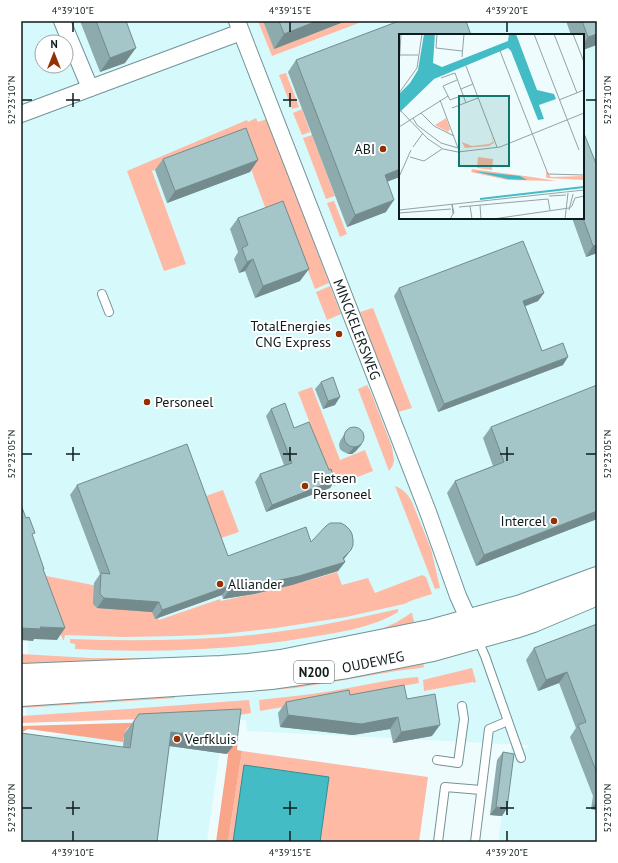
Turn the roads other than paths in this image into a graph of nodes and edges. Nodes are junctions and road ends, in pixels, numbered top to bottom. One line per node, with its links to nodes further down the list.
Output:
1 (62, 21): 3 (street)
2 (239, 26): 3 (street); 9 (street, MINCKELERSWEG)
3 (90, 88): 4 (street)
4 (21, 114)
5 (102, 294): 6 (lane)
6 (109, 312)
7 (597, 578): 9 (main road, OUDEWEG / N200)
8 (597, 594): 9 (main road, OUDEWEG / N200)
9 (473, 629): 10 (main road, OUDEWEG / N200); 11 (main road, OUDEWEG / N200); 13 (lane)
10 (21, 675)
11 (21, 695)
12 (462, 706): 15 (lane)
13 (508, 722): 14 (lane); 16 (lane)
14 (521, 758)
15 (437, 760)
16 (481, 790): 17 (lane); 18 (lane)
17 (438, 842)
18 (475, 842)

